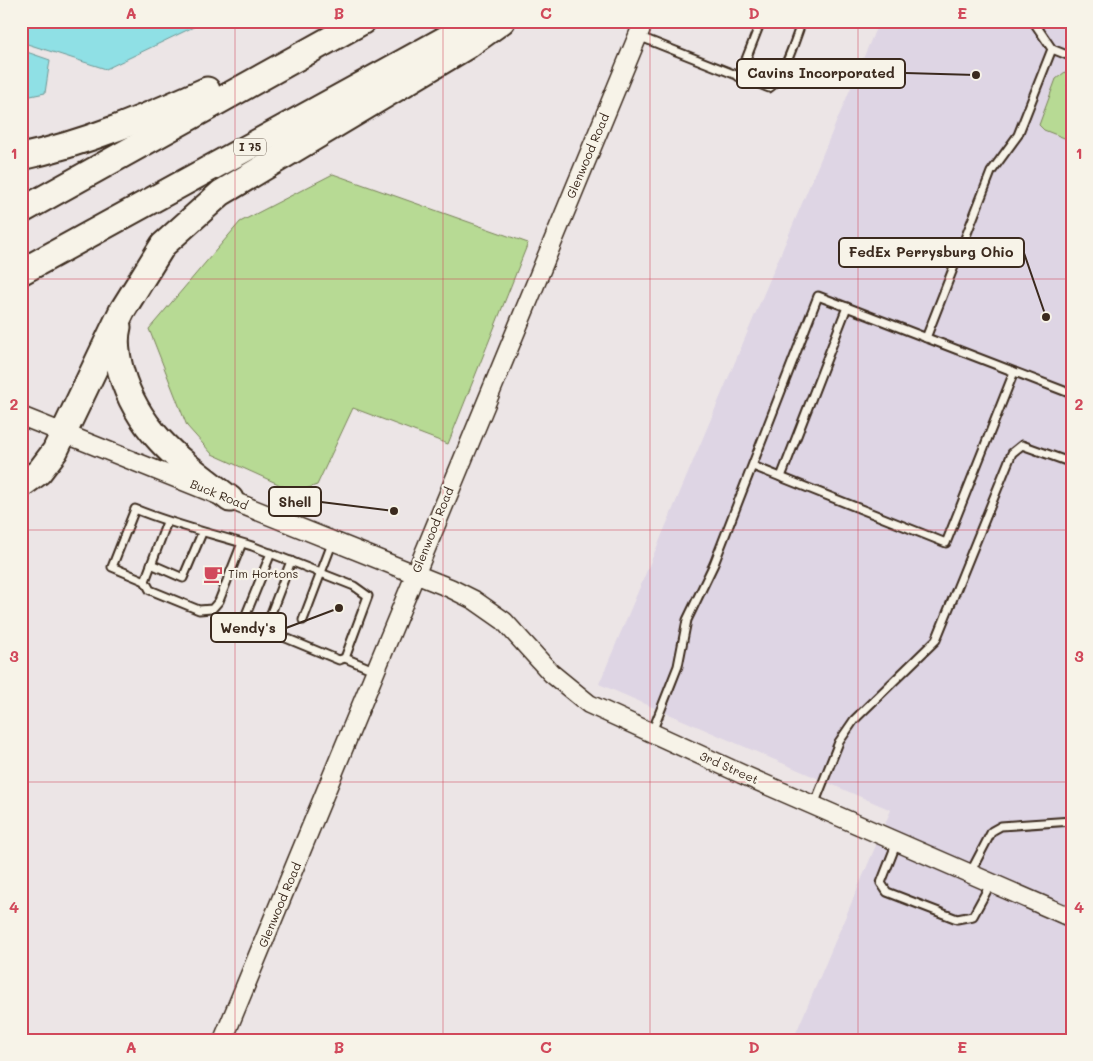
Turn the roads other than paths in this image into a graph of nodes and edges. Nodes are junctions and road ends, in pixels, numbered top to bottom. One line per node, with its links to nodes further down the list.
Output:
1 (363, 21): 9 (highway)
2 (478, 21): 14 (highway, I 75)
3 (502, 21): 16 (highway)
4 (761, 21): 11 (lane)
5 (802, 21): 11 (lane)
6 (1032, 21): 8 (lane)
7 (641, 29): 11 (lane); 35 (street, Glenwood Road)
8 (1052, 49): 10 (lane); 17 (lane)
9 (303, 53): 12 (highway); 13 (highway)
10 (1072, 57)
11 (739, 77)
12 (21, 157)
13 (21, 211)
14 (21, 272)
15 (846, 307): 17 (lane); 23 (lane); 24 (lane)
16 (122, 311): 21 (highway); 26 (highway)
17 (926, 338): 18 (lane)
18 (1014, 372): 19 (lane); 24 (lane)
19 (1072, 394)
20 (21, 416): 21 (street, Buck Road)
21 (65, 434): 25 (highway); 26 (street, Buck Road)
22 (1072, 463): 42 (lane)
23 (752, 466): 24 (lane); 41 (lane)
24 (781, 477)
25 (21, 485)
26 (230, 499): 29 (street, Buck Road)
27 (167, 522): 28 (lane); 33 (lane); 36 (lane)
28 (202, 533): 30 (lane); 33 (lane)
29 (334, 541): 34 (lane); 35 (street, Buck Road)
30 (242, 543): 31 (lane); 36 (lane)
31 (271, 553): 32 (lane); 38 (lane)
32 (291, 561): 34 (lane); 38 (lane)
33 (151, 564): 36 (lane)
34 (322, 573): 37 (lane); 39 (lane)
35 (416, 574): 40 (street, Glenwood Road); 41 (street, 3rd Street)
36 (145, 581)
37 (303, 620)
38 (264, 629): 39 (lane)
39 (345, 658): 40 (lane)
40 (376, 671): 48 (street, Glenwood Road)
41 (651, 734): 42 (street, 3rd Street)
42 (814, 805): 44 (street, 3rd Street)
43 (1072, 821): 45 (lane)
44 (898, 842): 45 (street, 3rd Street); 46 (lane)
45 (970, 873): 46 (street, 3rd Street)
46 (992, 882): 47 (street, 3rd Street)
47 (1072, 918)
48 (223, 1040)

